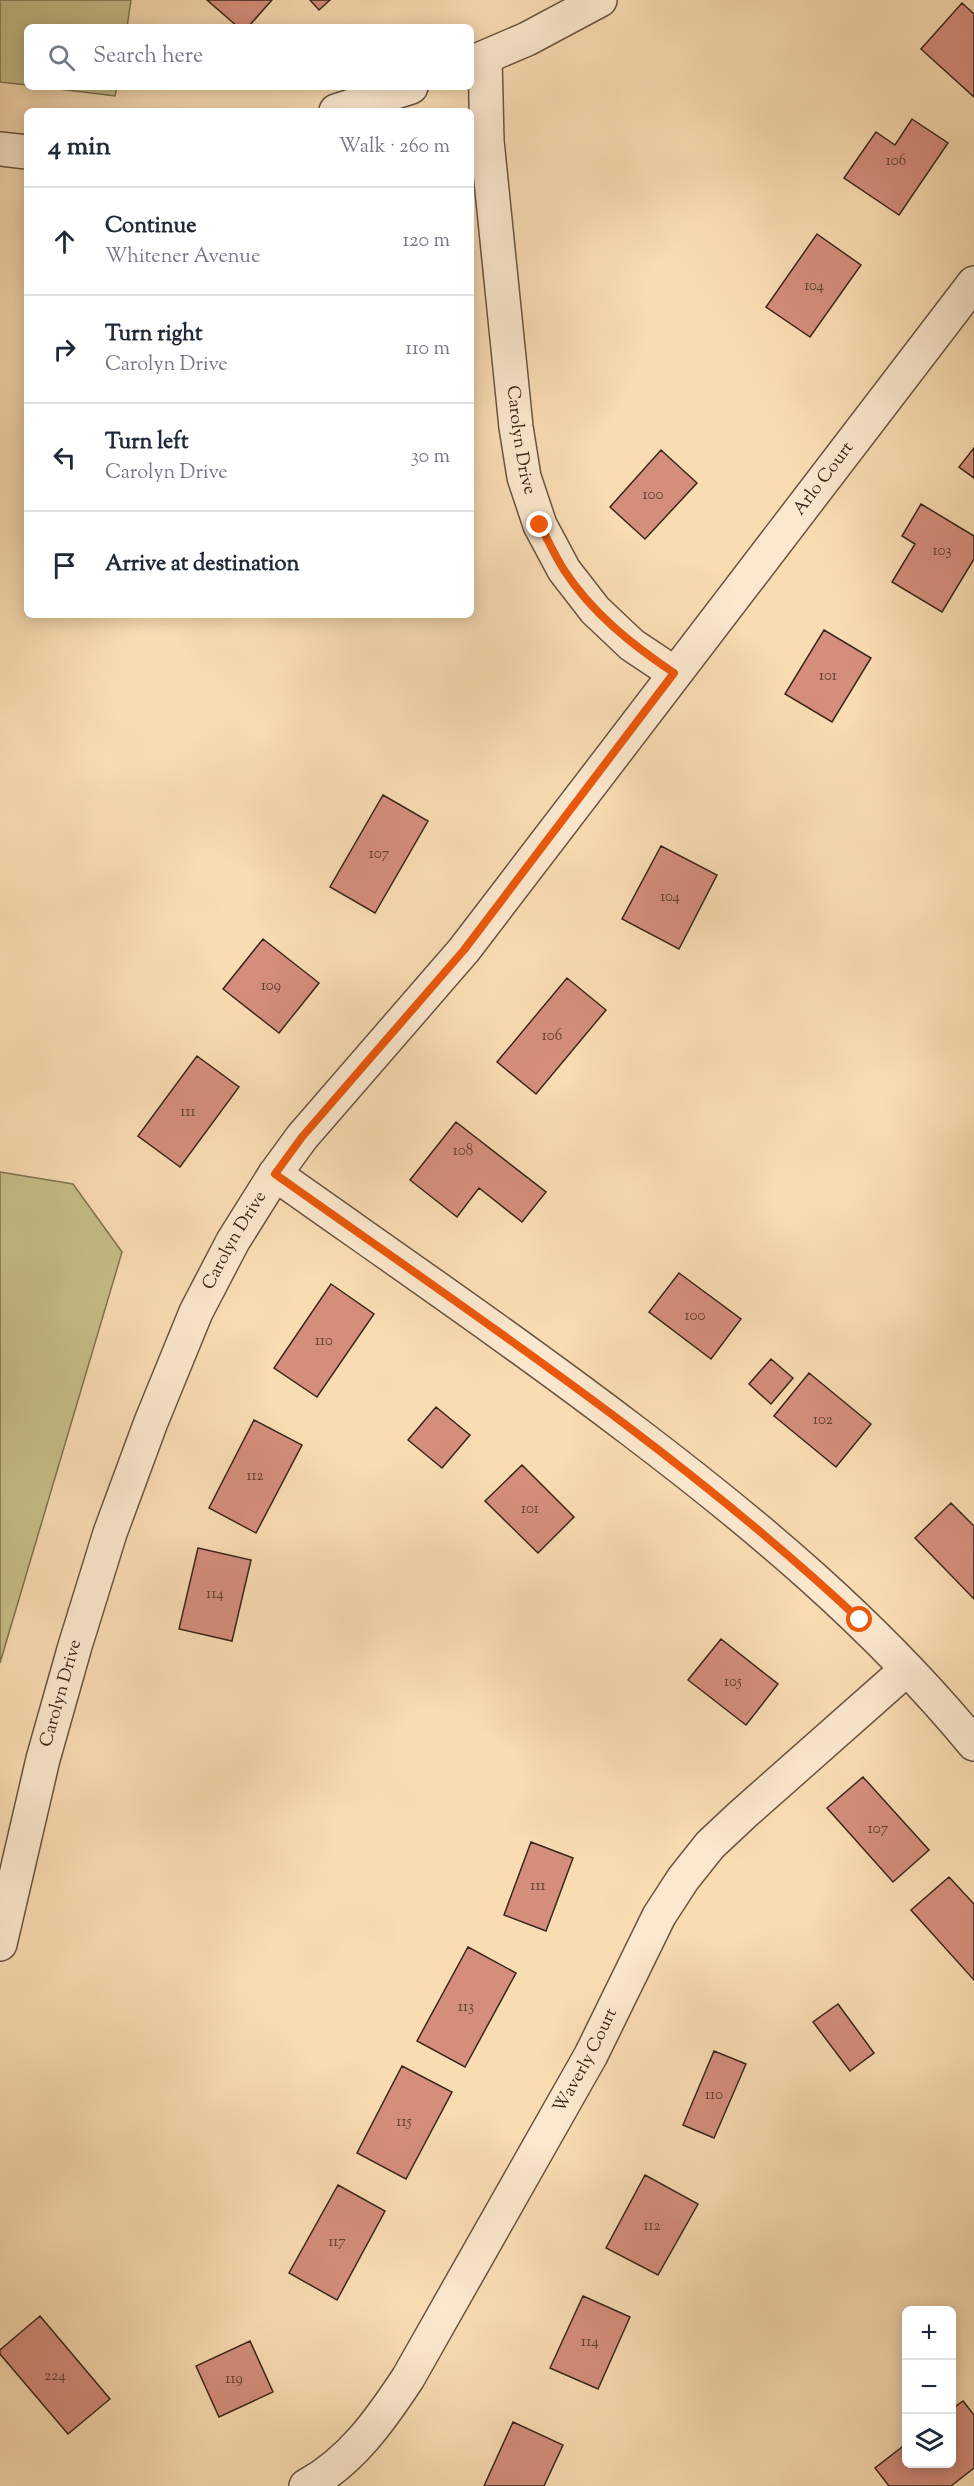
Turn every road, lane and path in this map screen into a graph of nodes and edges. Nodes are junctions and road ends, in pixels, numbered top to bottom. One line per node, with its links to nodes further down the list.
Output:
1 (600, 0): 2 (street)
2 (478, 61): 8 (street, Carolyn Drive)
3 (402, 90): 4 (street)
4 (345, 108)
5 (0, 149): 6 (street)
6 (24, 152)
7 (974, 283): 8 (street, Arlo Court)
8 (674, 673): 9 (street, Carolyn Drive)
9 (275, 1174): 10 (street); 12 (street, Carolyn Drive)
10 (907, 1669): 11 (street); 13 (street, Waverly Court)
11 (974, 1744)
12 (0, 1944)
13 (306, 2486)

